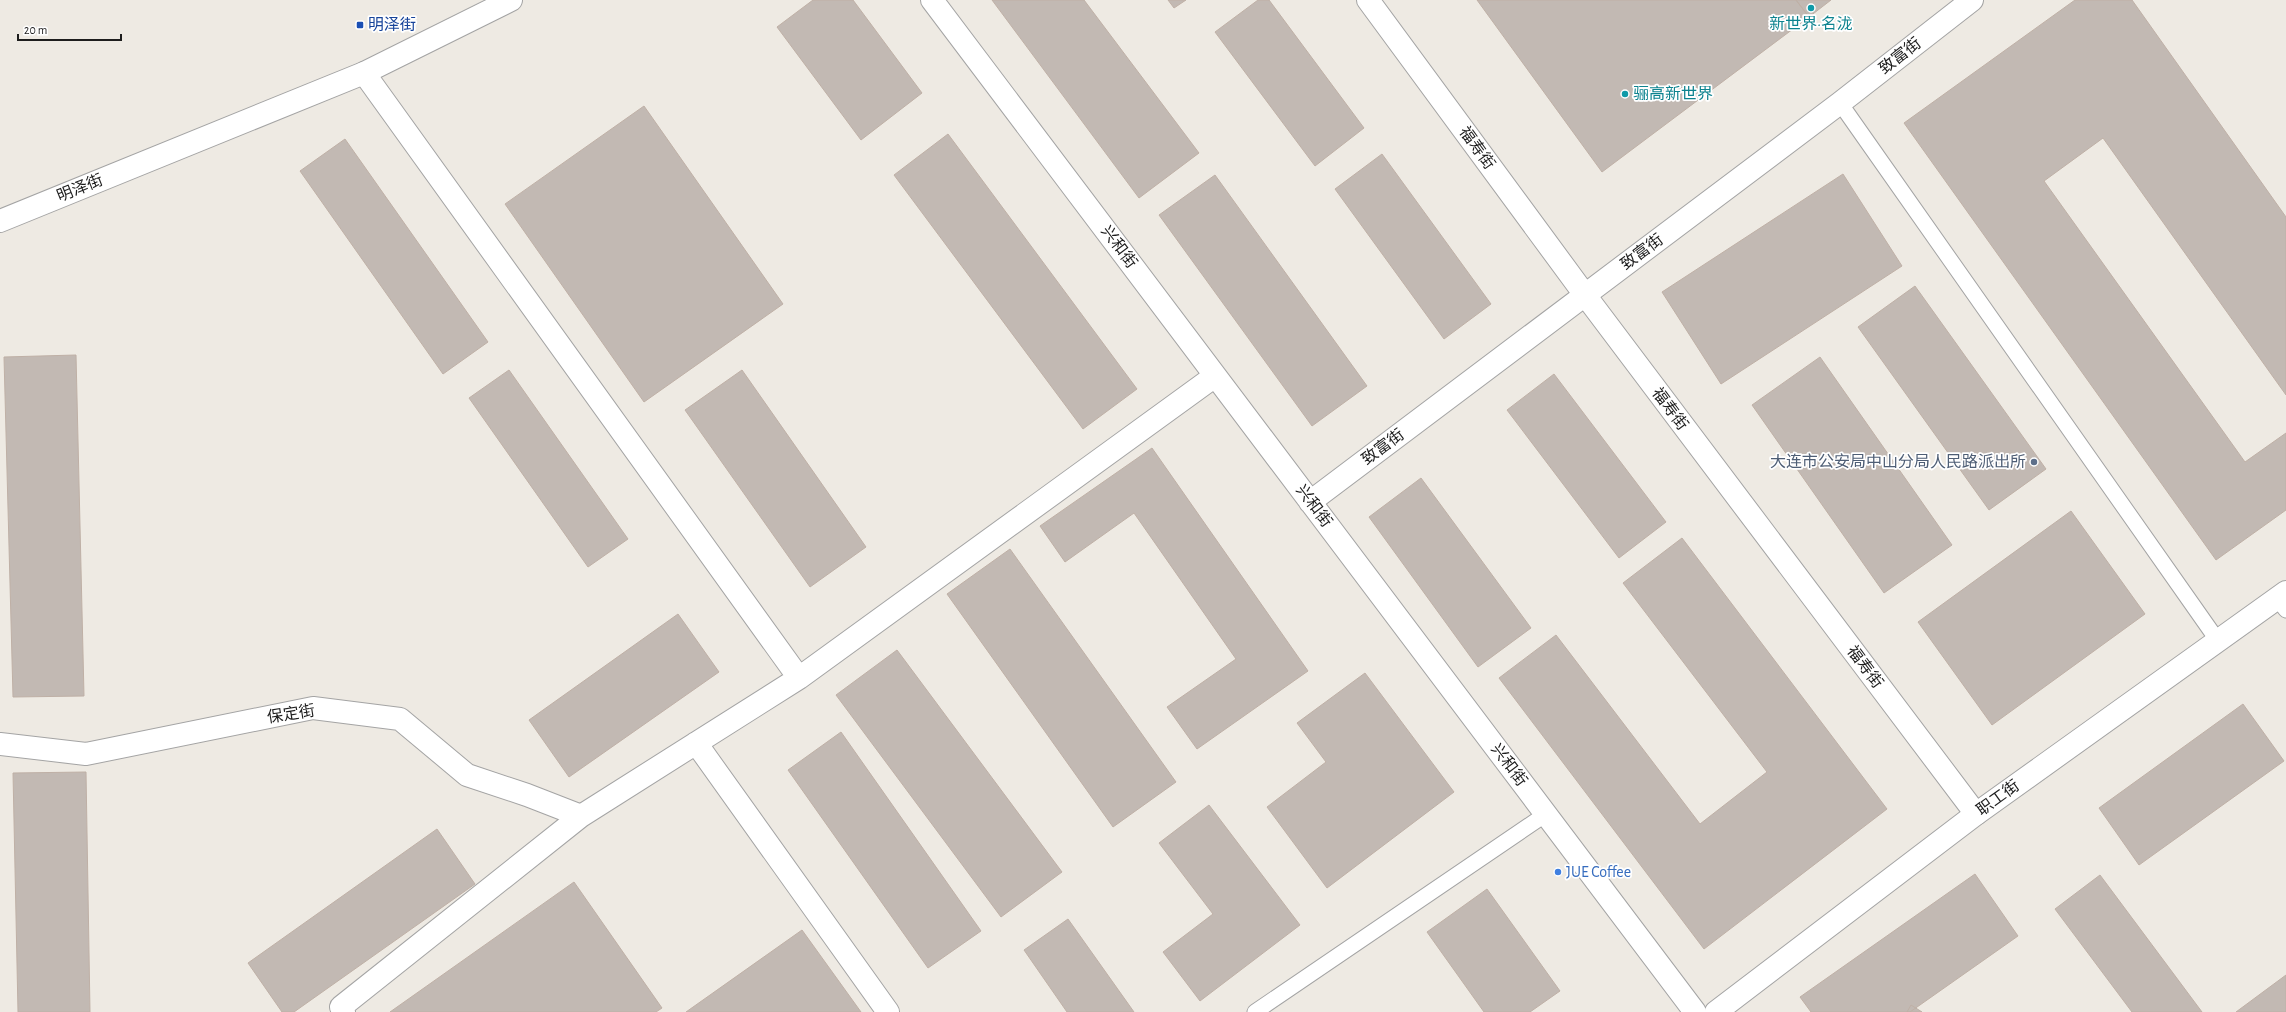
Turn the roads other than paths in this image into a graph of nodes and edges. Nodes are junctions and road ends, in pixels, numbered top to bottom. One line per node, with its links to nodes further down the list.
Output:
1 (511, 0): 5 (street, 明泽街)
2 (932, 0): 9 (street, 兴和街)
3 (1368, 0): 8 (street, 福寿街)
4 (1972, 0): 6 (street, 致富街)
5 (364, 72): 7 (street, 明泽街); 13 (street)
6 (1840, 103): 8 (street, 致富街); 12 (lane)
7 (0, 221)
8 (1585, 295): 10 (street, 致富街); 17 (street, 福寿街)
9 (1215, 376): 10 (street, 兴和街); 13 (street)
10 (1310, 502): 16 (street, 兴和街)
11 (2283, 600): 12 (street, 职工街)
12 (2218, 640): 17 (street, 职工街)
13 (799, 678): 14 (street)
14 (696, 743): 18 (street); 20 (street)
15 (0, 744): 18 (street, 保定街)
16 (1546, 814): 21 (lane); 22 (street, 兴和街)
17 (1976, 814): 23 (street, 职工街)
18 (582, 816): 19 (street)
19 (344, 1012)
20 (888, 1012)
21 (1255, 1012)
22 (1695, 1012)
23 (1716, 1012)

